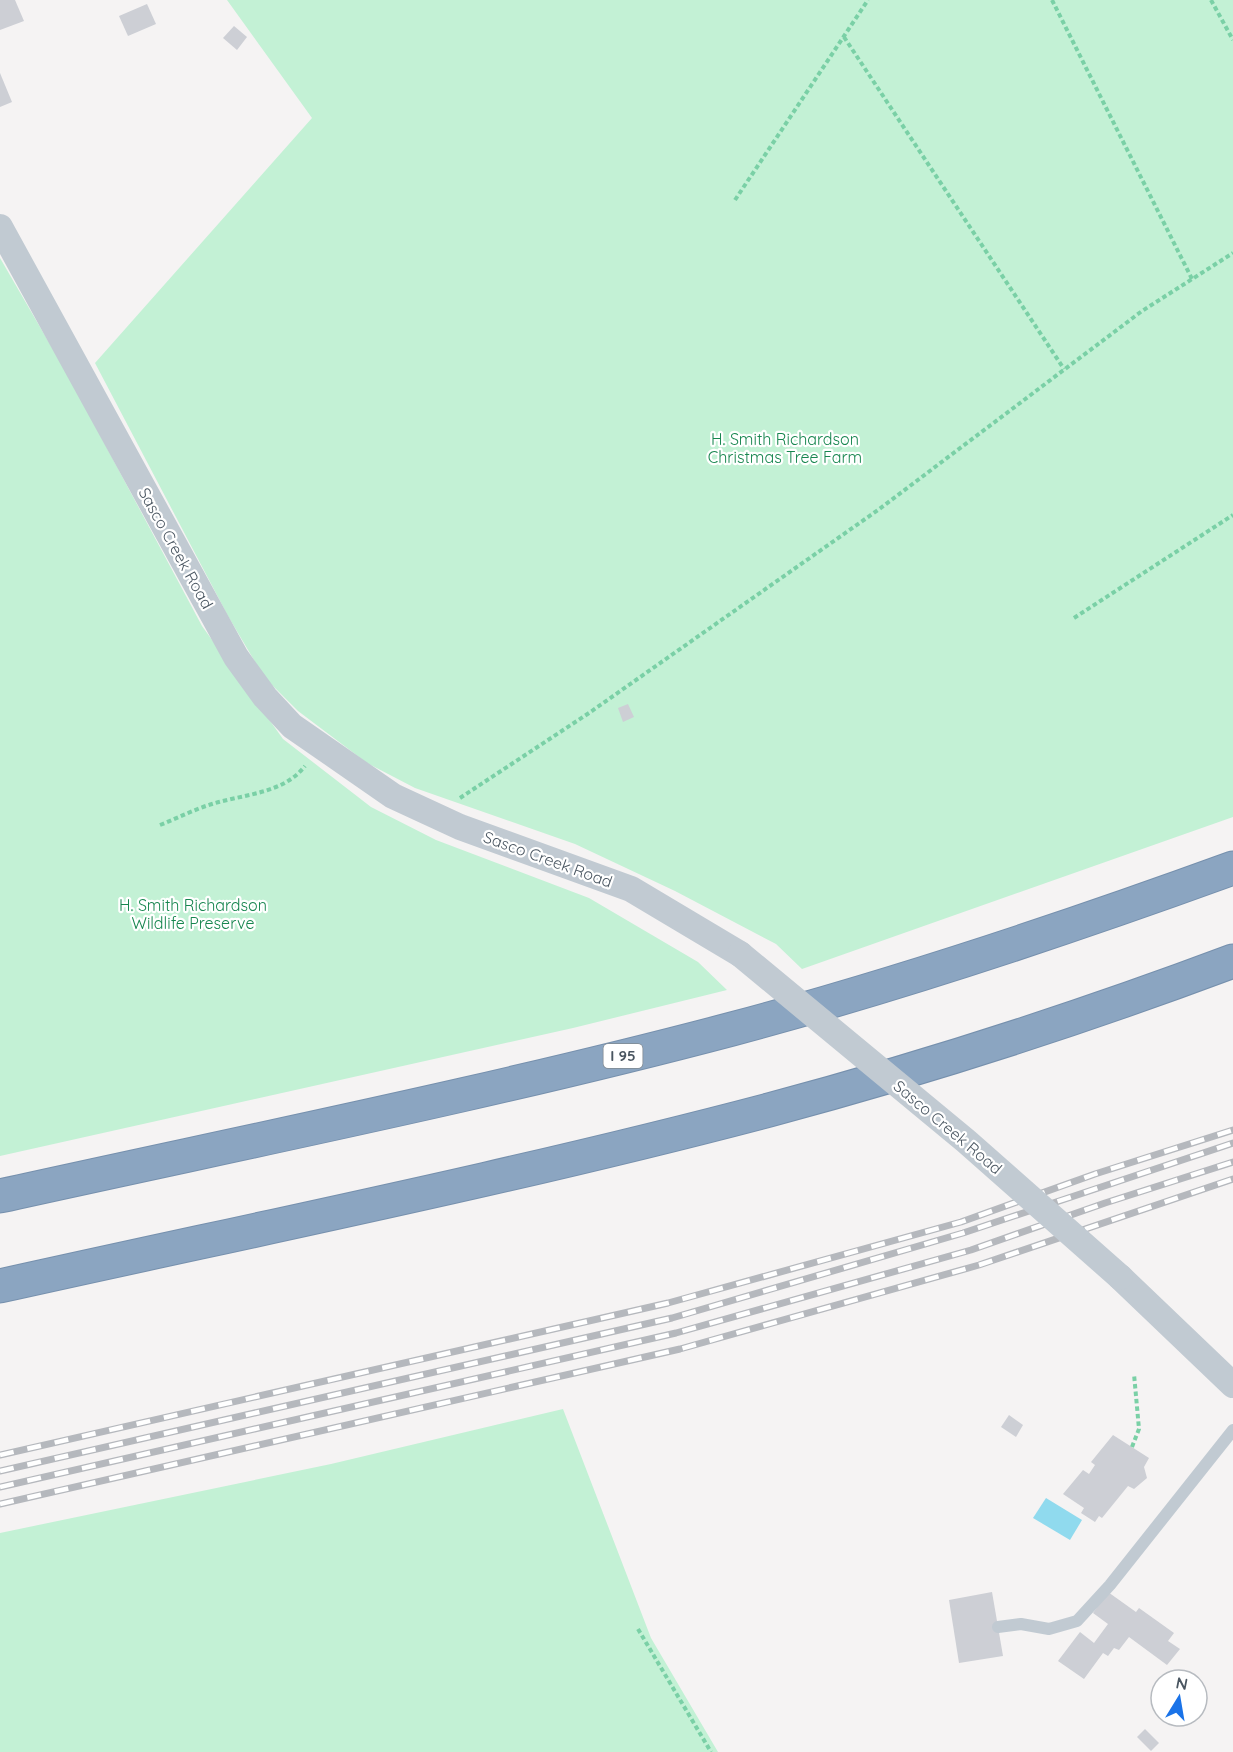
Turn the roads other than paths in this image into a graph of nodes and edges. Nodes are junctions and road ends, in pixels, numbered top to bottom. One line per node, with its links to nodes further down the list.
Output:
1 (0, 227): 6 (street, Sasco Creek Road, bridge)
2 (1233, 868): 4 (highway, I 95)
3 (1233, 961): 5 (highway)
4 (0, 1196)
5 (0, 1286)
6 (1233, 1385)
7 (1233, 1430): 8 (lane)
8 (998, 1627)

